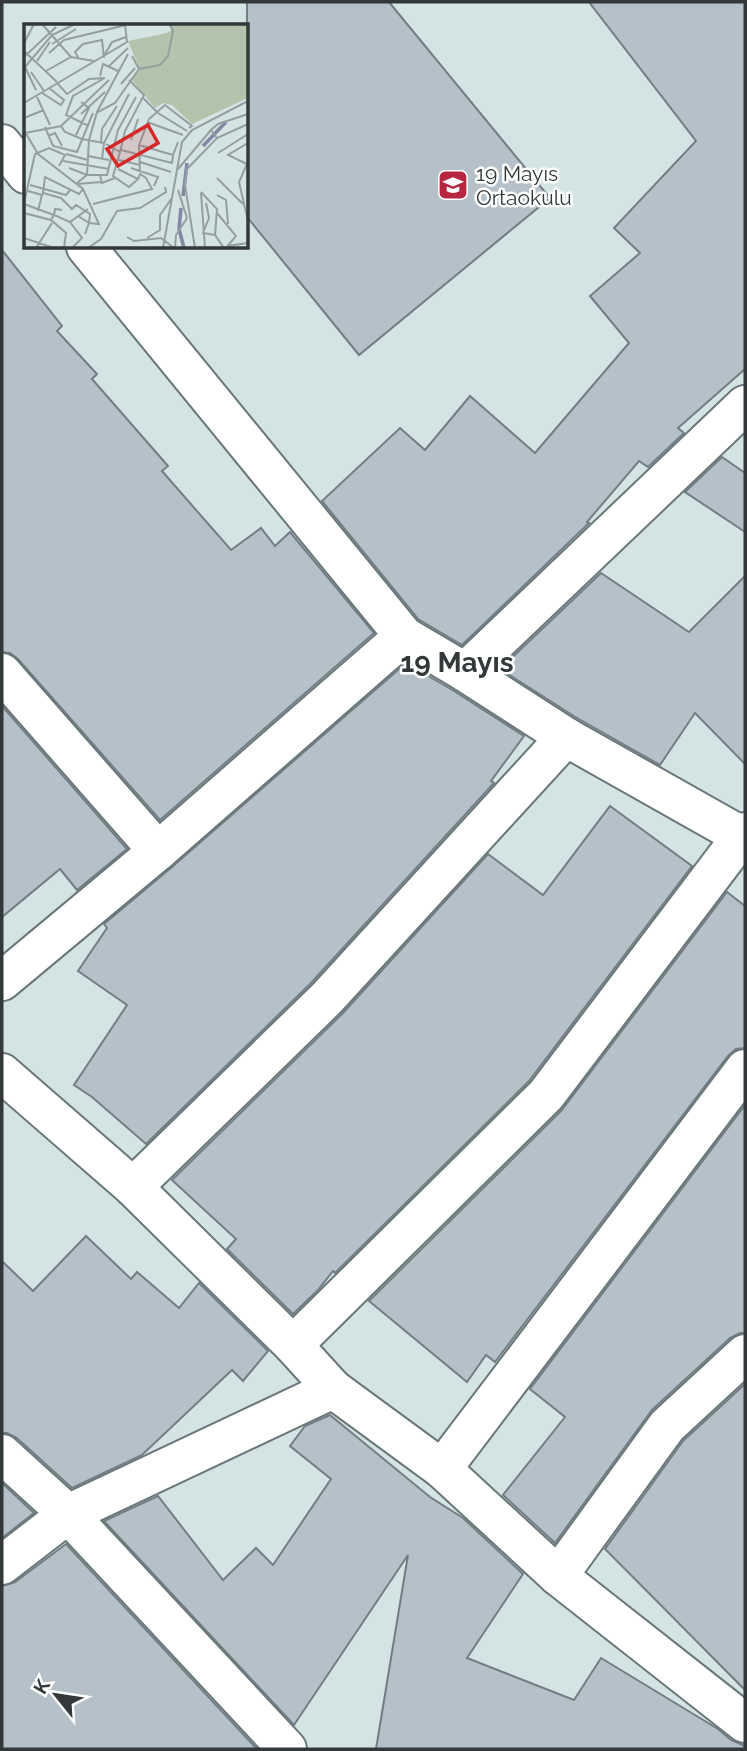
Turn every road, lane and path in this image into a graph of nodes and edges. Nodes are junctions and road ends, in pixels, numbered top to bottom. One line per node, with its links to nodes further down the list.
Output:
1 (2, 144): 2 (street)
2 (24, 172)
3 (87, 248): 5 (street)
4 (745, 405): 6 (street)
5 (404, 636): 6 (street); 10 (street)
6 (466, 672): 8 (street)
7 (2, 673): 10 (street)
8 (566, 737): 9 (street); 14 (street)
9 (744, 836): 15 (street)
10 (158, 851): 11 (street)
11 (2, 981)
12 (745, 1069): 19 (street)
13 (2, 1073): 14 (street)
14 (133, 1186): 15 (street)
15 (293, 1345): 17 (street)
16 (745, 1354): 22 (street)
17 (333, 1389): 19 (street); 20 (street)
18 (2, 1454): 20 (street)
19 (442, 1469): 22 (street)
20 (68, 1514): 21 (street); 24 (street)
21 (2, 1565)
22 (558, 1576): 23 (street)
23 (745, 1723)
24 (287, 1749)

